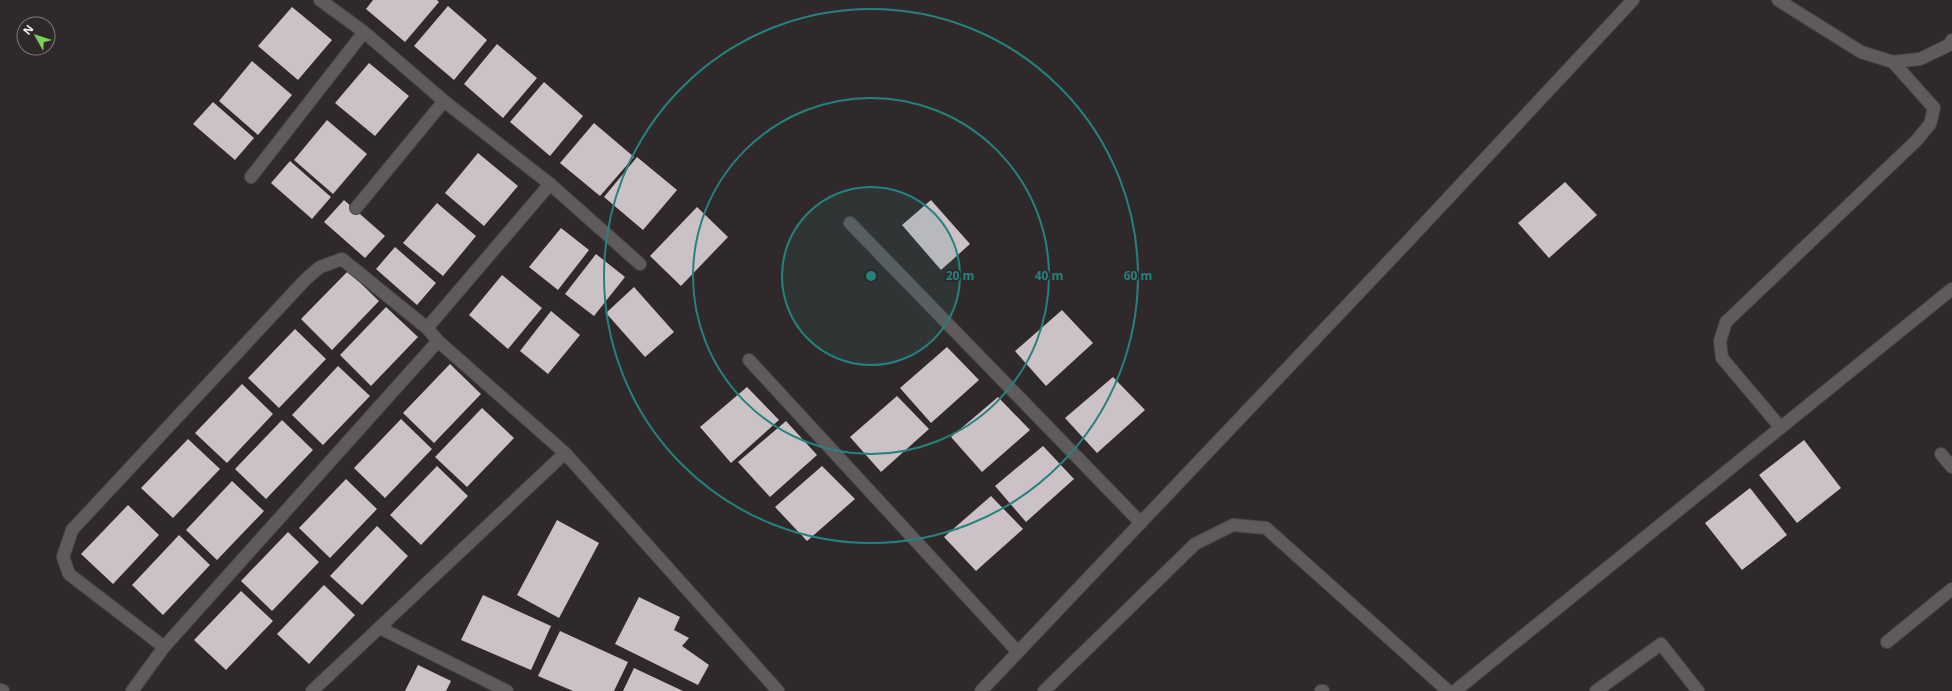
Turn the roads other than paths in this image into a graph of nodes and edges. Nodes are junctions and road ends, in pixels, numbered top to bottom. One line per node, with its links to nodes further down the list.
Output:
1 (320, 0): 4 (street)
2 (1633, 0): 21 (street)
3 (1778, 0): 6 (street)
4 (364, 32): 7 (street); 8 (street)
5 (1951, 45): 6 (street)
6 (1893, 62): 17 (street)
7 (444, 101): 9 (street); 10 (street)
8 (251, 177)
9 (550, 184): 12 (street); 14 (street)
10 (356, 208)
11 (850, 223): 21 (street)
12 (640, 264)
13 (1952, 289): 17 (street)
14 (427, 328): 15 (street); 25 (street)
15 (438, 341): 18 (street); 25 (street)
16 (749, 360): 26 (street)
17 (1781, 428): 34 (street)
18 (565, 453): 23 (street); 30 (street)
19 (1941, 454): 20 (street)
20 (1952, 466)
21 (1141, 524): 26 (street)
22 (1952, 589): 24 (street)
23 (380, 628): 28 (street); 29 (street)
24 (1887, 642)
25 (164, 647): 27 (street)
26 (1018, 652): 31 (street)
27 (132, 691)
28 (312, 691)
29 (507, 691)
30 (778, 691)
31 (981, 691)
32 (1044, 691): 33 (street)
33 (1448, 691)
34 (1455, 691)
35 (1596, 691): 36 (street)
36 (1698, 691)

